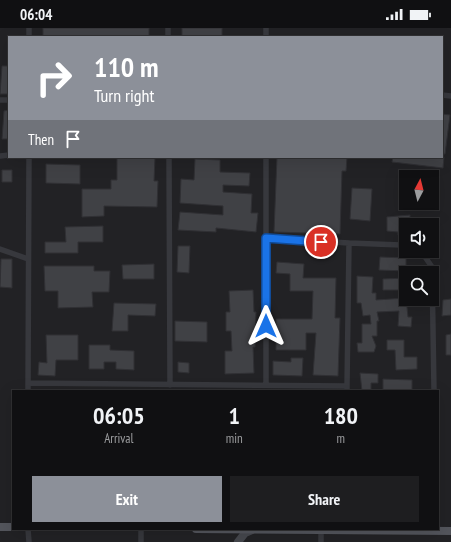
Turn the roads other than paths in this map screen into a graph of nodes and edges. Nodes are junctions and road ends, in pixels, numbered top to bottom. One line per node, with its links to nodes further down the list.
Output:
1 (29, 158): 9 (street)
2 (169, 158): 11 (street)
3 (266, 158): 4 (street)
4 (266, 238): 5 (street); 12 (street)
5 (349, 243): 6 (street); 13 (street)
6 (399, 245)
7 (0, 250): 9 (street)
8 (426, 258): 15 (street)
9 (28, 259): 10 (street)
10 (28, 383): 11 (street); 14 (street)
11 (170, 384): 12 (street)
12 (266, 385): 13 (street)
13 (347, 388)
14 (28, 390)
15 (434, 390)
16 (0, 527): 17 (main road)
17 (12, 527)
18 (28, 530): 25 (street)
19 (141, 530): 26 (street)
20 (252, 530): 21 (main road); 27 (main road)
21 (321, 530): 22 (main road); 28 (street)
22 (348, 530): 23 (main road)
23 (436, 530): 24 (main road)
24 (451, 531)
25 (29, 542)
26 (141, 542)
27 (238, 542)
28 (321, 542)

